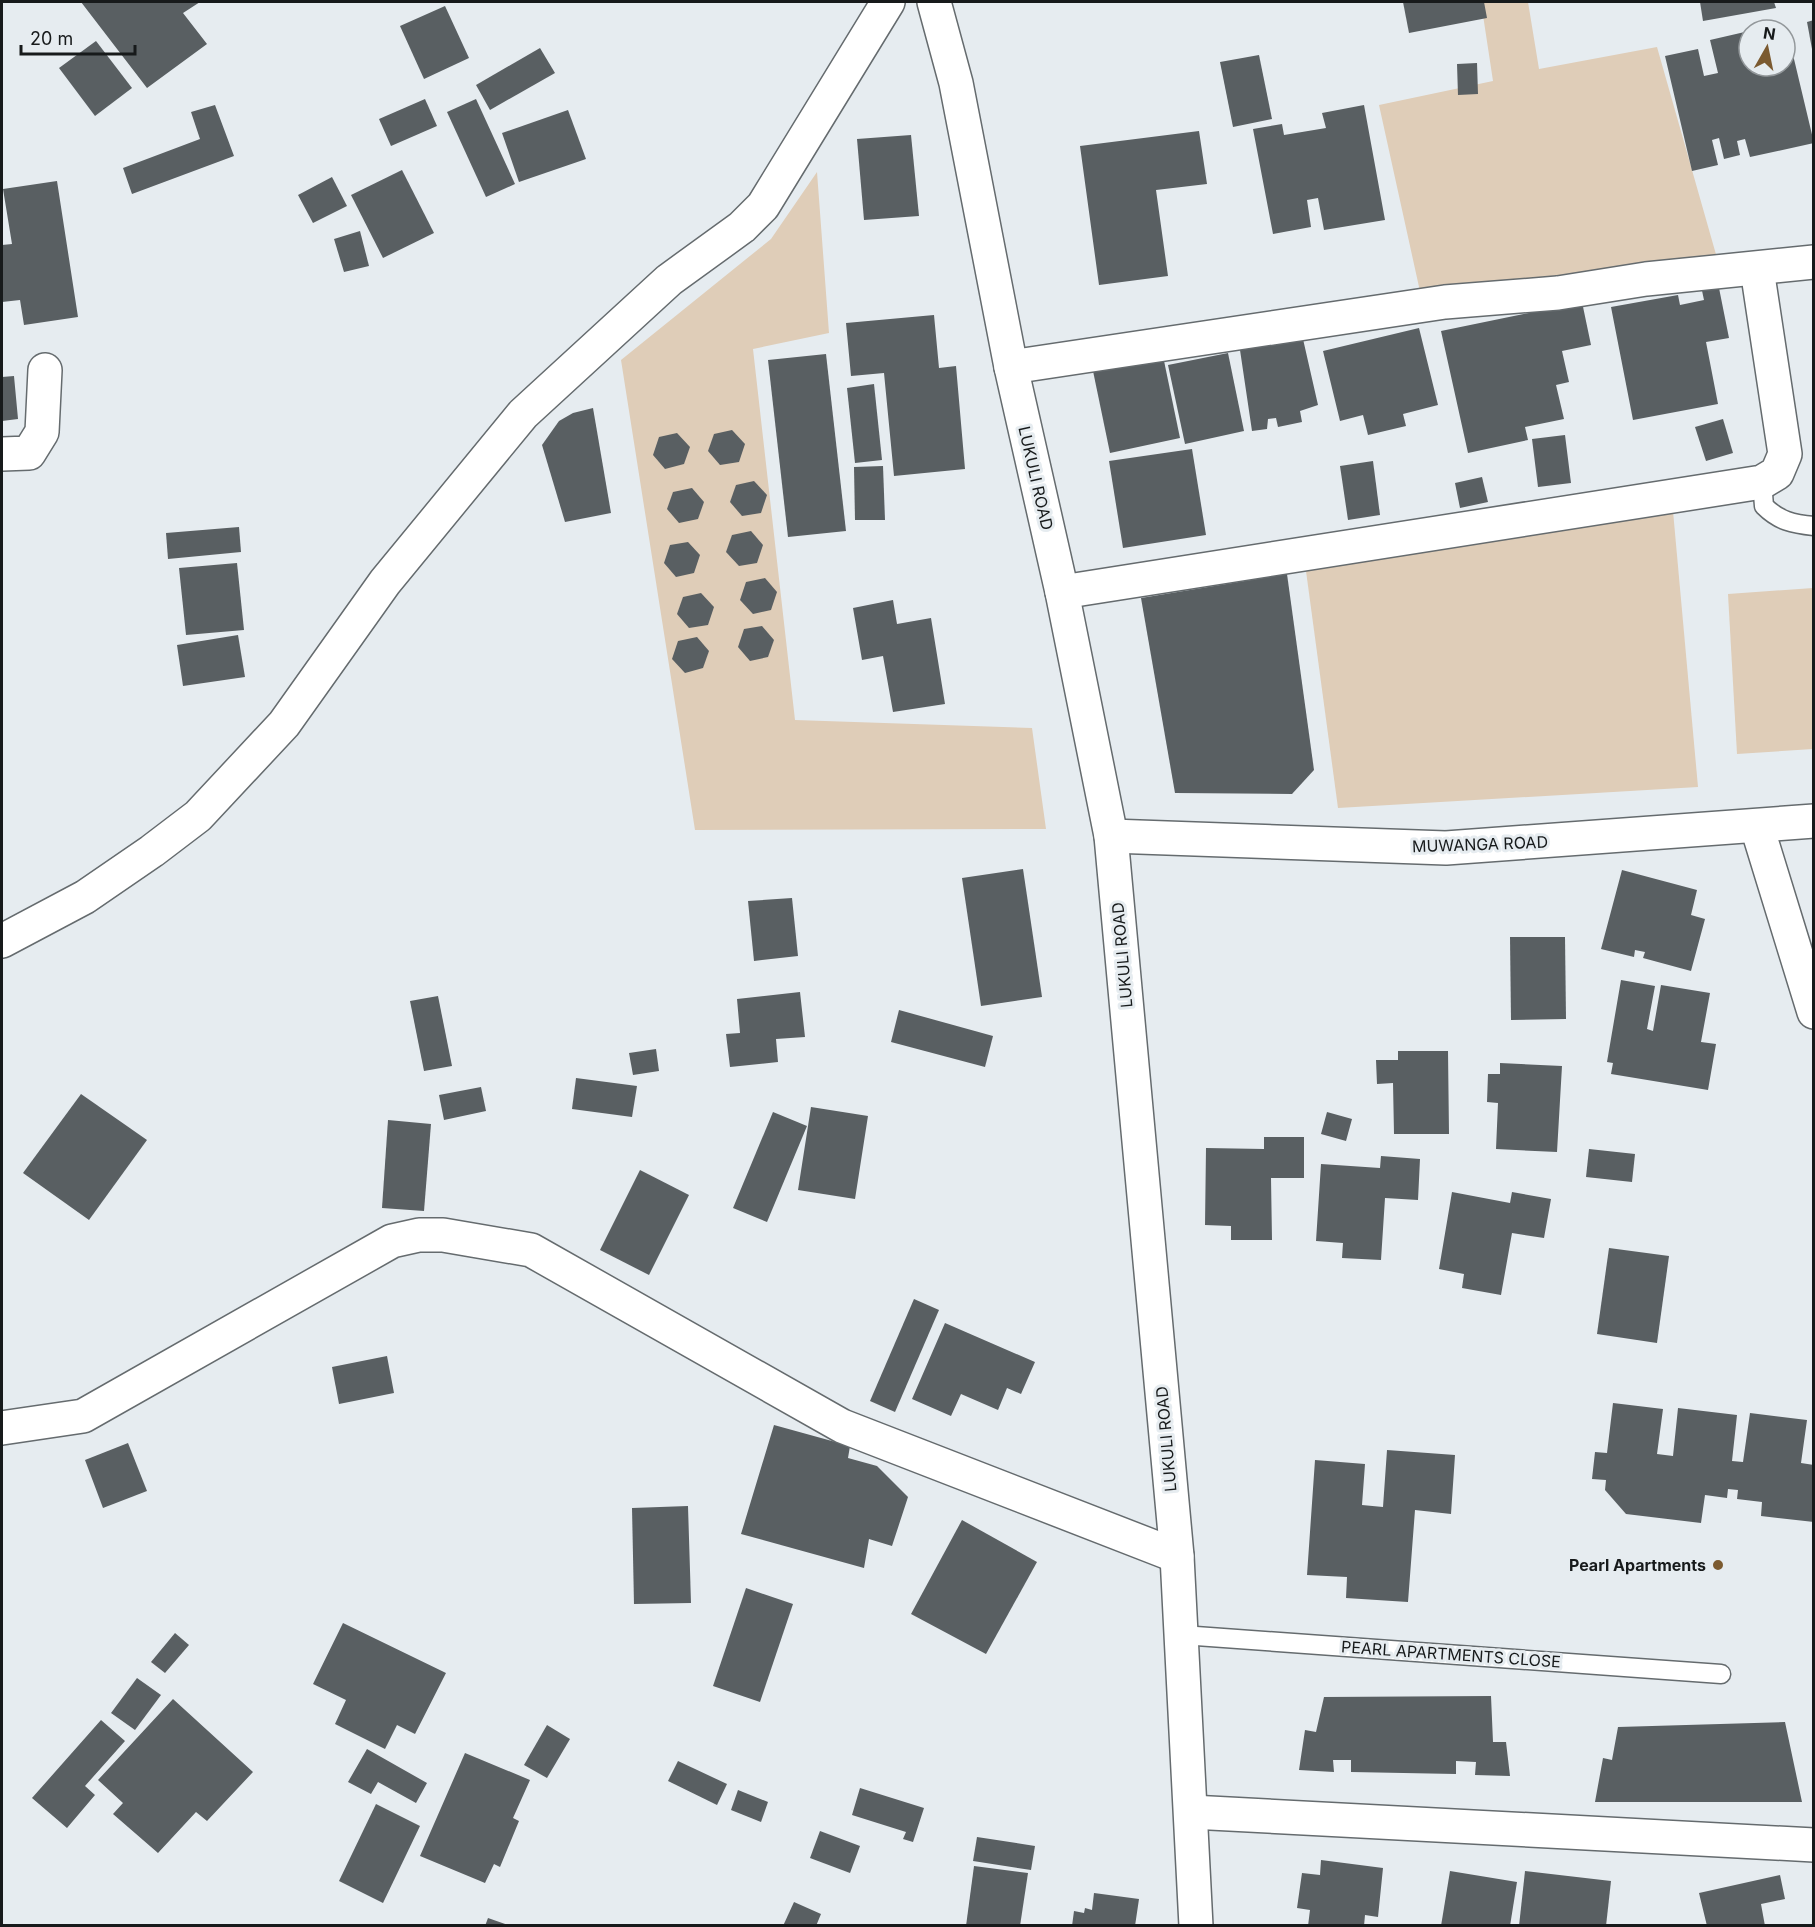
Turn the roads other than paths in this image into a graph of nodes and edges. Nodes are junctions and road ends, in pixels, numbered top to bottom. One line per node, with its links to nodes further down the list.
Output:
1 (888, 2): 14 (street)
2 (934, 2): 5 (street, LUKULI ROAD)
3 (1814, 262): 4 (street)
4 (1757, 269): 5 (street); 8 (street)
5 (1011, 367): 10 (street, LUKULI ROAD)
6 (45, 370): 7 (street)
7 (2, 454)
8 (1762, 482): 9 (lane); 10 (street)
9 (1814, 526)
10 (1062, 591): 13 (street, LUKULI ROAD)
11 (1814, 821): 12 (street, MUWANGA ROAD)
12 (1757, 827): 13 (street, MUWANGA ROAD); 15 (street)
13 (1111, 836): 17 (street, LUKULI ROAD)
14 (2, 941)
15 (1814, 1012)
16 (2, 1428): 17 (street)
17 (1177, 1556): 18 (street, LUKULI ROAD)
18 (1182, 1635): 19 (lane, PEARL APARTMENTS CLOSE); 20 (street, LUKULI ROAD)
19 (1721, 1674)
20 (1191, 1812): 21 (street); 22 (street, LUKULI ROAD)
21 (1814, 1845)
22 (1196, 1926)

